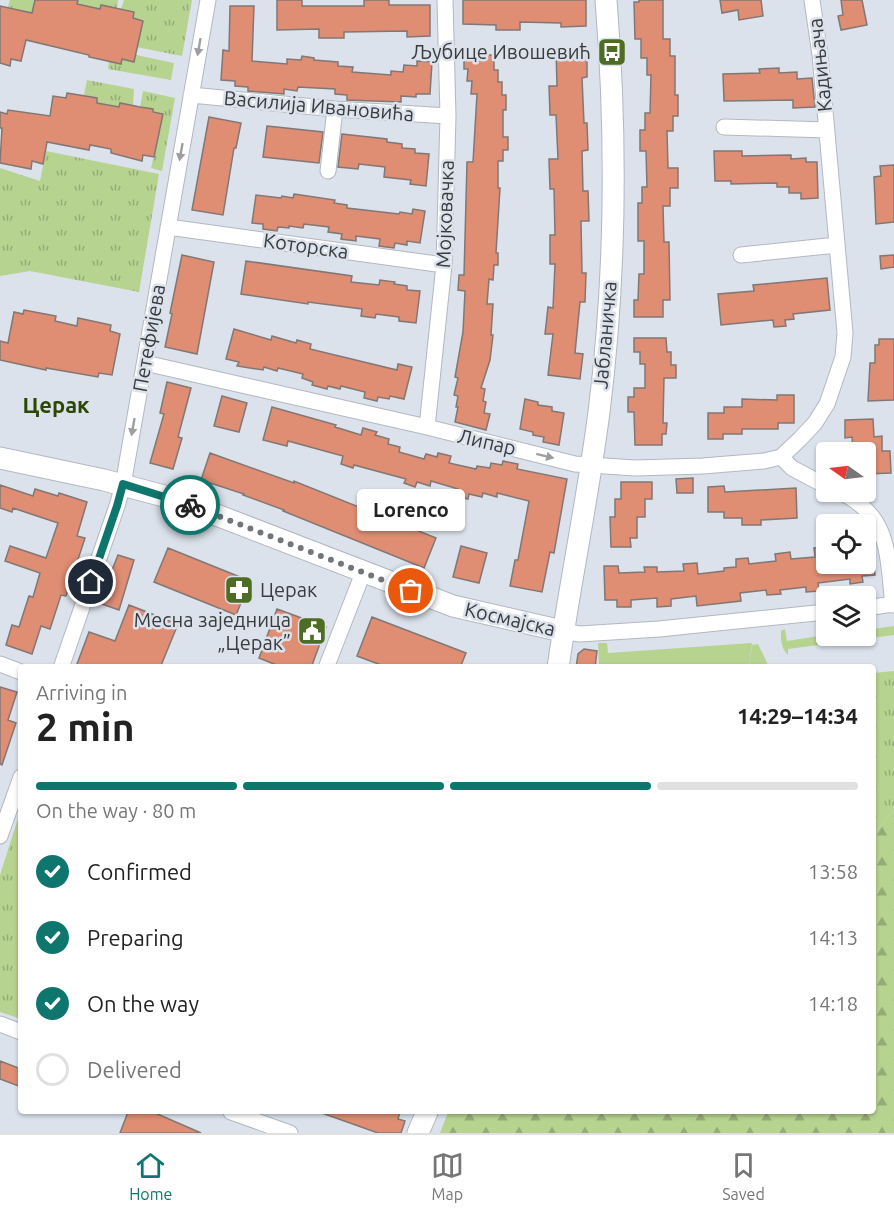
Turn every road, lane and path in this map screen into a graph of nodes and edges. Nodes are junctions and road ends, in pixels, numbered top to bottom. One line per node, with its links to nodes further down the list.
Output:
1 (208, 0): 5 (street, Петефијева, one-way to 5)
2 (445, 0): 7 (street, Мојковачка)
3 (606, 0): 19 (street, Јабланичка)
4 (812, 0): 9 (street, Кадињача)
5 (191, 95): 6 (street, Василија Ивановића); 11 (street, Петефијева, one-way to 11)
6 (335, 110): 7 (street, Василија Ивановића); 10 (street)
7 (448, 116): 14 (street, Мојковачка)
8 (724, 127): 9 (street, Кадињача)
9 (827, 130): 12 (street, Кадињача)
10 (328, 171)
11 (168, 227): 14 (street, Которска); 15 (street, Петефијева)
12 (837, 245): 13 (street); 17 (street, Кадињача)
13 (741, 255)
14 (444, 266): 16 (street, Мојковачка)
15 (145, 363): 16 (street, Липар); 21 (street, Петефијева, one-way to 21)
16 (427, 427): 19 (street, Липар, one-way to 19)
17 (781, 457): 19 (street, Липар); 20 (street)
18 (0, 458): 21 (street, Космајска)
19 (591, 465): 27 (street, Јабланичка)
20 (816, 481)
21 (123, 484): 23 (street, Космајска); 29 (street, Петефијева)
22 (860, 502): 24 (street)
23 (363, 573): 27 (street, Космајска); 30 (street)
24 (893, 604): 25 (street)
25 (876, 607)
26 (816, 613): 27 (street, Космајска)
27 (562, 631): 31 (street, Јабланичка)
28 (0, 664): 32 (street)
29 (62, 664)
30 (328, 664)
31 (558, 664)
32 (18, 671)
33 (18, 785): 34 (street)
34 (0, 836)
35 (0, 1024): 36 (street)
36 (18, 1031)
37 (237, 1114): 39 (street)
38 (426, 1114): 40 (street)
39 (290, 1133)
40 (418, 1133)

